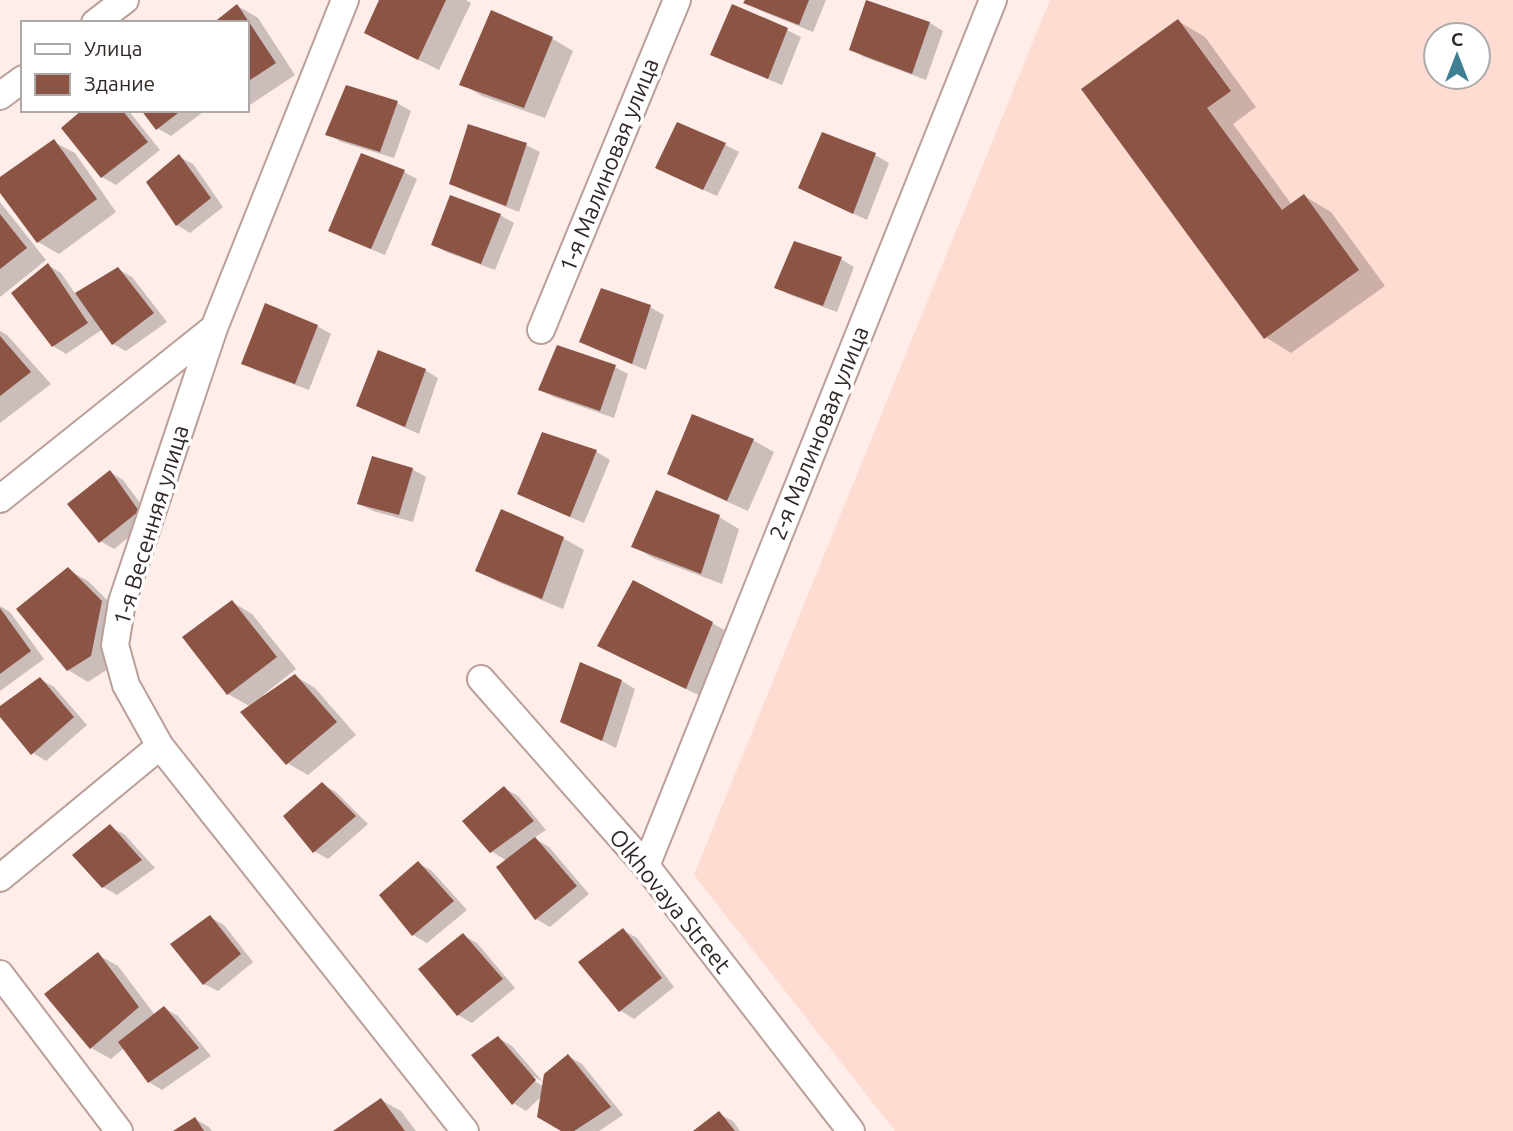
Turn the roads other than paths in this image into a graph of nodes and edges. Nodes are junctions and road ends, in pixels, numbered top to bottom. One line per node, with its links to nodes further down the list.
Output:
1 (125, 0): 5 (street)
2 (345, 0): 8 (street, 1-я Весенняя улица)
3 (677, 0): 9 (street, 1-я Малиновая улица)
4 (993, 0): 13 (street, 2-я Малиновая улица)
5 (98, 21)
6 (21, 80): 7 (street)
7 (0, 96)
8 (214, 328): 10 (street); 12 (street, 1-я Весенняя улица)
9 (541, 330)
10 (0, 499)
11 (481, 679): 13 (street, Olkhovaya Street)
12 (160, 746): 14 (street); 17 (street, 1-я Весенняя улица)
13 (646, 866): 18 (street, Olkhovaya Street)
14 (0, 878)
15 (0, 974): 16 (street)
16 (119, 1131)
17 (466, 1131)
18 (850, 1131)

